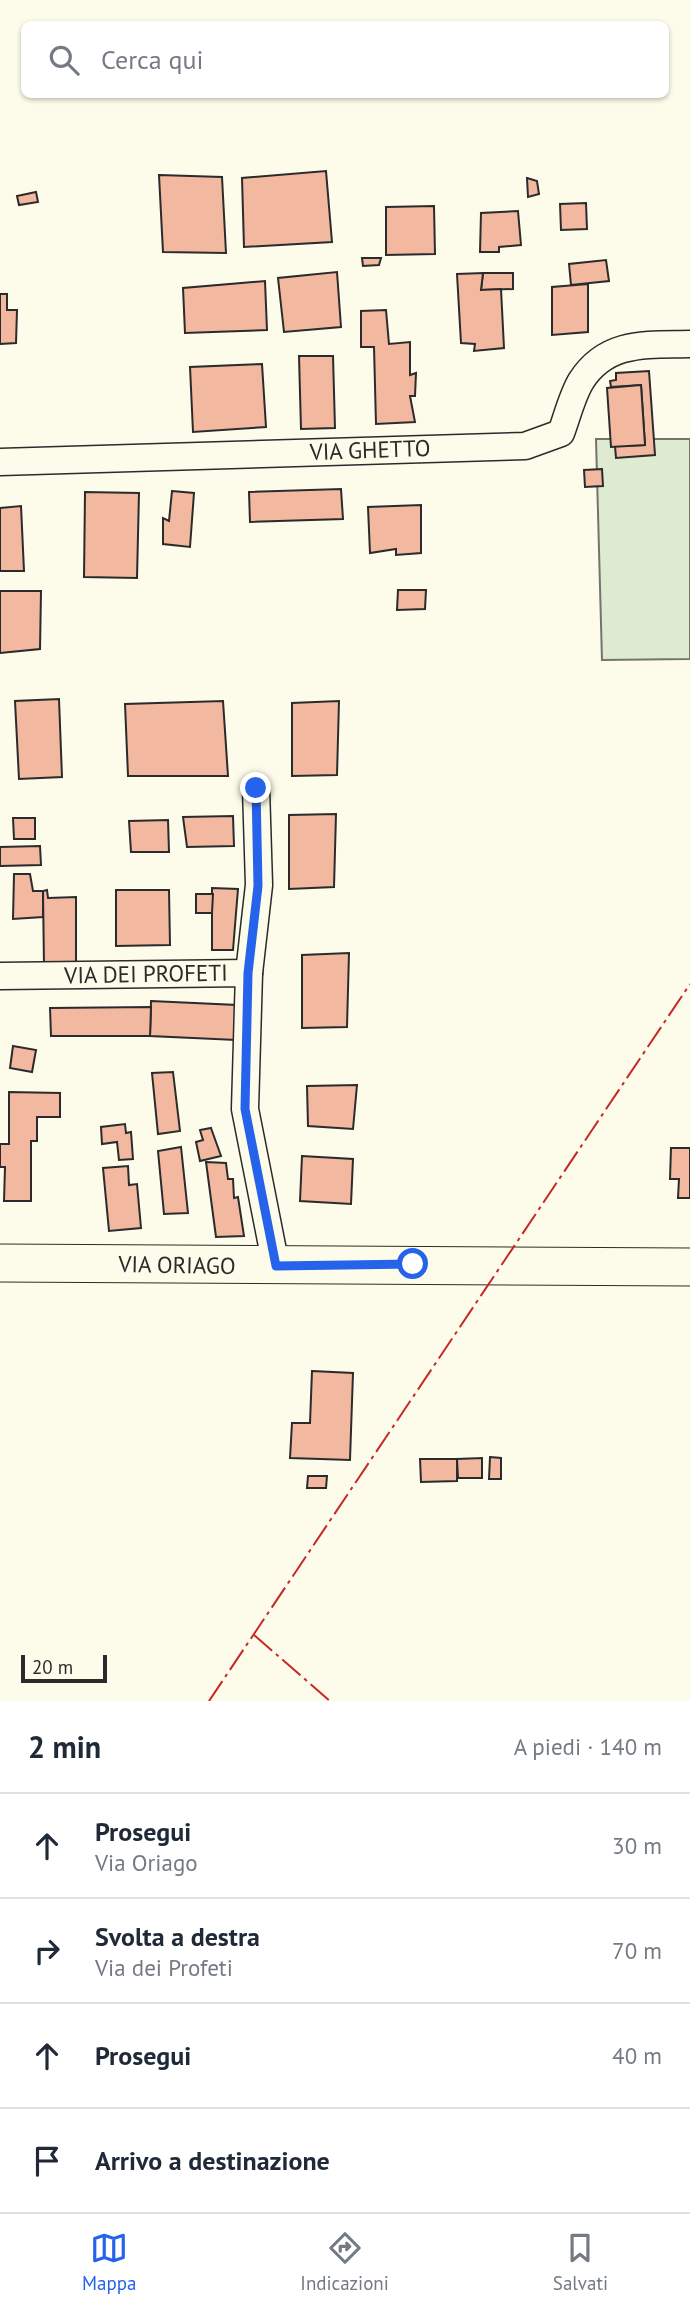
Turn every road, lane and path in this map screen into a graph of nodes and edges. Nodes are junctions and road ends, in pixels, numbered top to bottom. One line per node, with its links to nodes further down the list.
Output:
1 (690, 344): 2 (street, VIA GHETTO)
2 (0, 462)
3 (256, 788): 4 (street)
4 (248, 973): 5 (street, VIA DEI PROFETI); 7 (street, VIA DEI PROFETI)
5 (0, 976)
6 (0, 1263): 7 (street, VIA ORIAGO)
7 (276, 1266): 8 (street, VIA ORIAGO)
8 (690, 1266)

